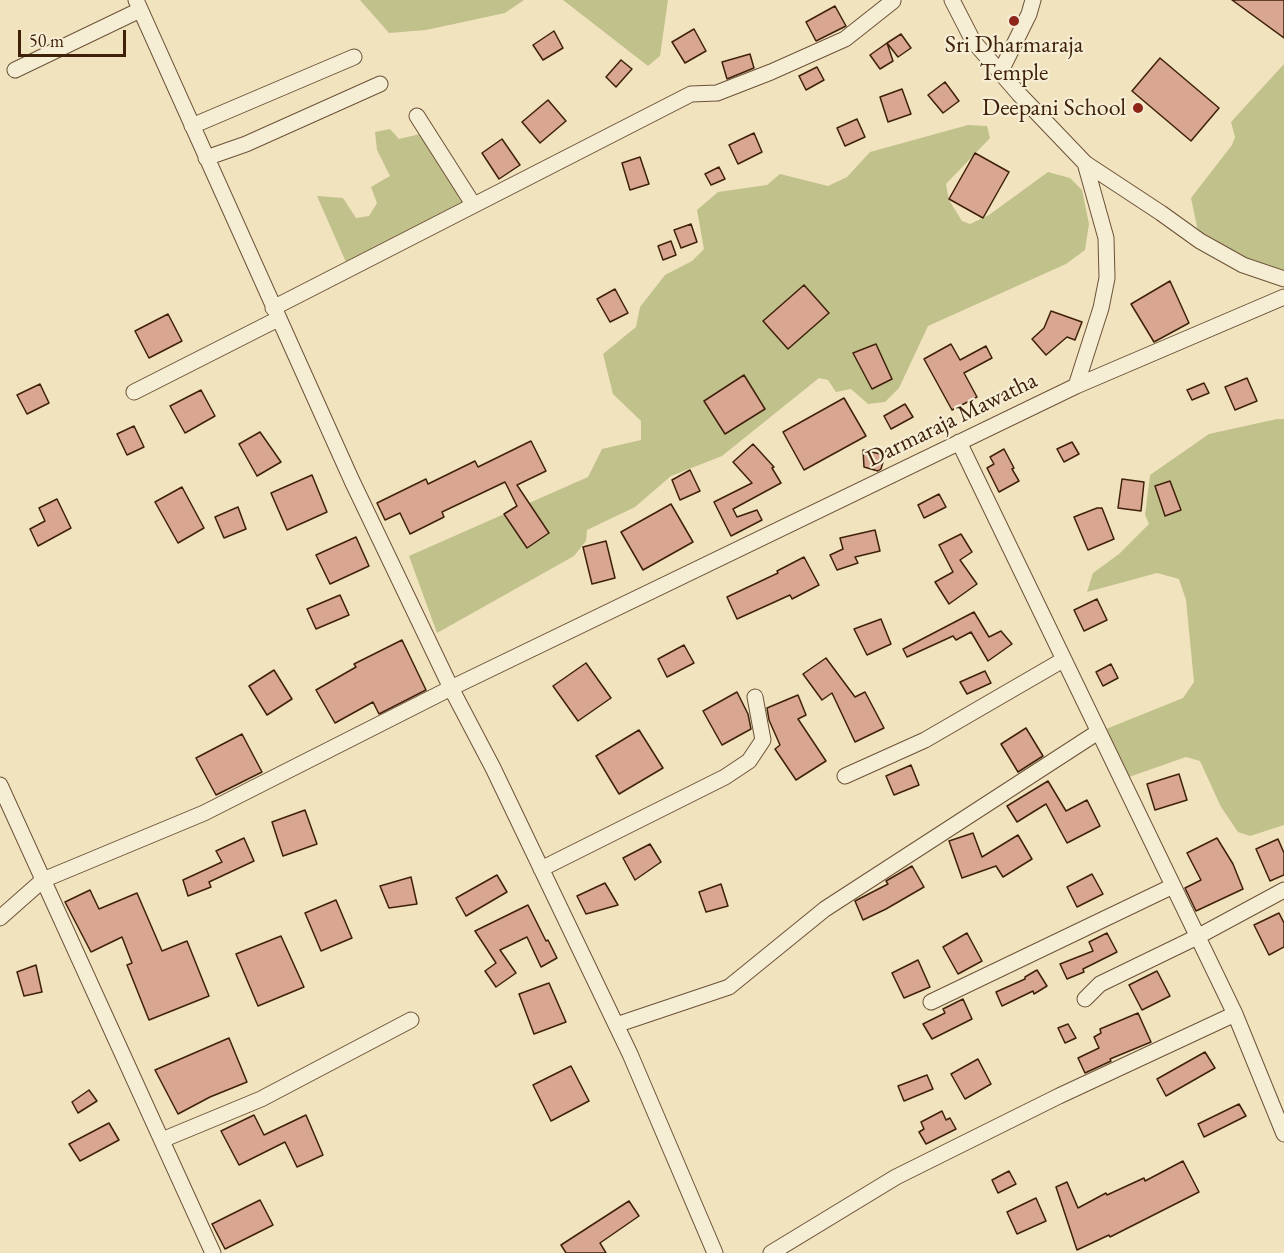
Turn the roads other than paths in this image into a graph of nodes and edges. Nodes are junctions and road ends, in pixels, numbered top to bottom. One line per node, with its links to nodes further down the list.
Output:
1 (893, 0): 13 (street)
2 (952, 0): 7 (street, Darmaraja Mawatha)
3 (1033, 0): 7 (street)
4 (138, 5): 6 (street); 10 (street)
5 (354, 57): 10 (street)
6 (15, 70)
7 (1000, 73): 12 (street, Darmaraja Mawatha)
8 (380, 84): 11 (street)
9 (417, 116): 13 (street)
10 (192, 126): 11 (street)
11 (206, 158): 16 (street)
12 (1085, 163): 14 (street); 17 (street, Darmaraja Mawatha)
13 (473, 204): 16 (street)
14 (1284, 279)
15 (1284, 297): 17 (street)
16 (276, 314): 18 (street); 21 (street)
17 (1076, 386): 19 (street, Darmaraja Mawatha)
18 (134, 392)
19 (959, 442): 20 (street); 21 (street, Darmaraja Mawatha)
20 (1063, 660): 23 (street); 24 (street)
21 (451, 688): 26 (street); 27 (street, Darmaraja Mawatha)
22 (755, 697): 26 (street)
23 (1098, 732): 28 (street); 36 (street)
24 (845, 776)
25 (0, 785): 27 (street)
26 (541, 869): 36 (street)
27 (43, 880): 30 (street, Darmaraja Mawatha); 38 (street)
28 (1173, 886): 31 (street); 33 (street)
29 (1284, 890): 31 (street)
30 (0, 918)
31 (1197, 937): 32 (street); 34 (street)
32 (1085, 999)
33 (931, 1002)
34 (1235, 1014): 37 (street); 41 (street)
35 (411, 1020): 38 (street)
36 (616, 1025): 40 (street)
37 (1284, 1134)
38 (162, 1140): 39 (street)
39 (213, 1253)
40 (715, 1253)
41 (771, 1253)

